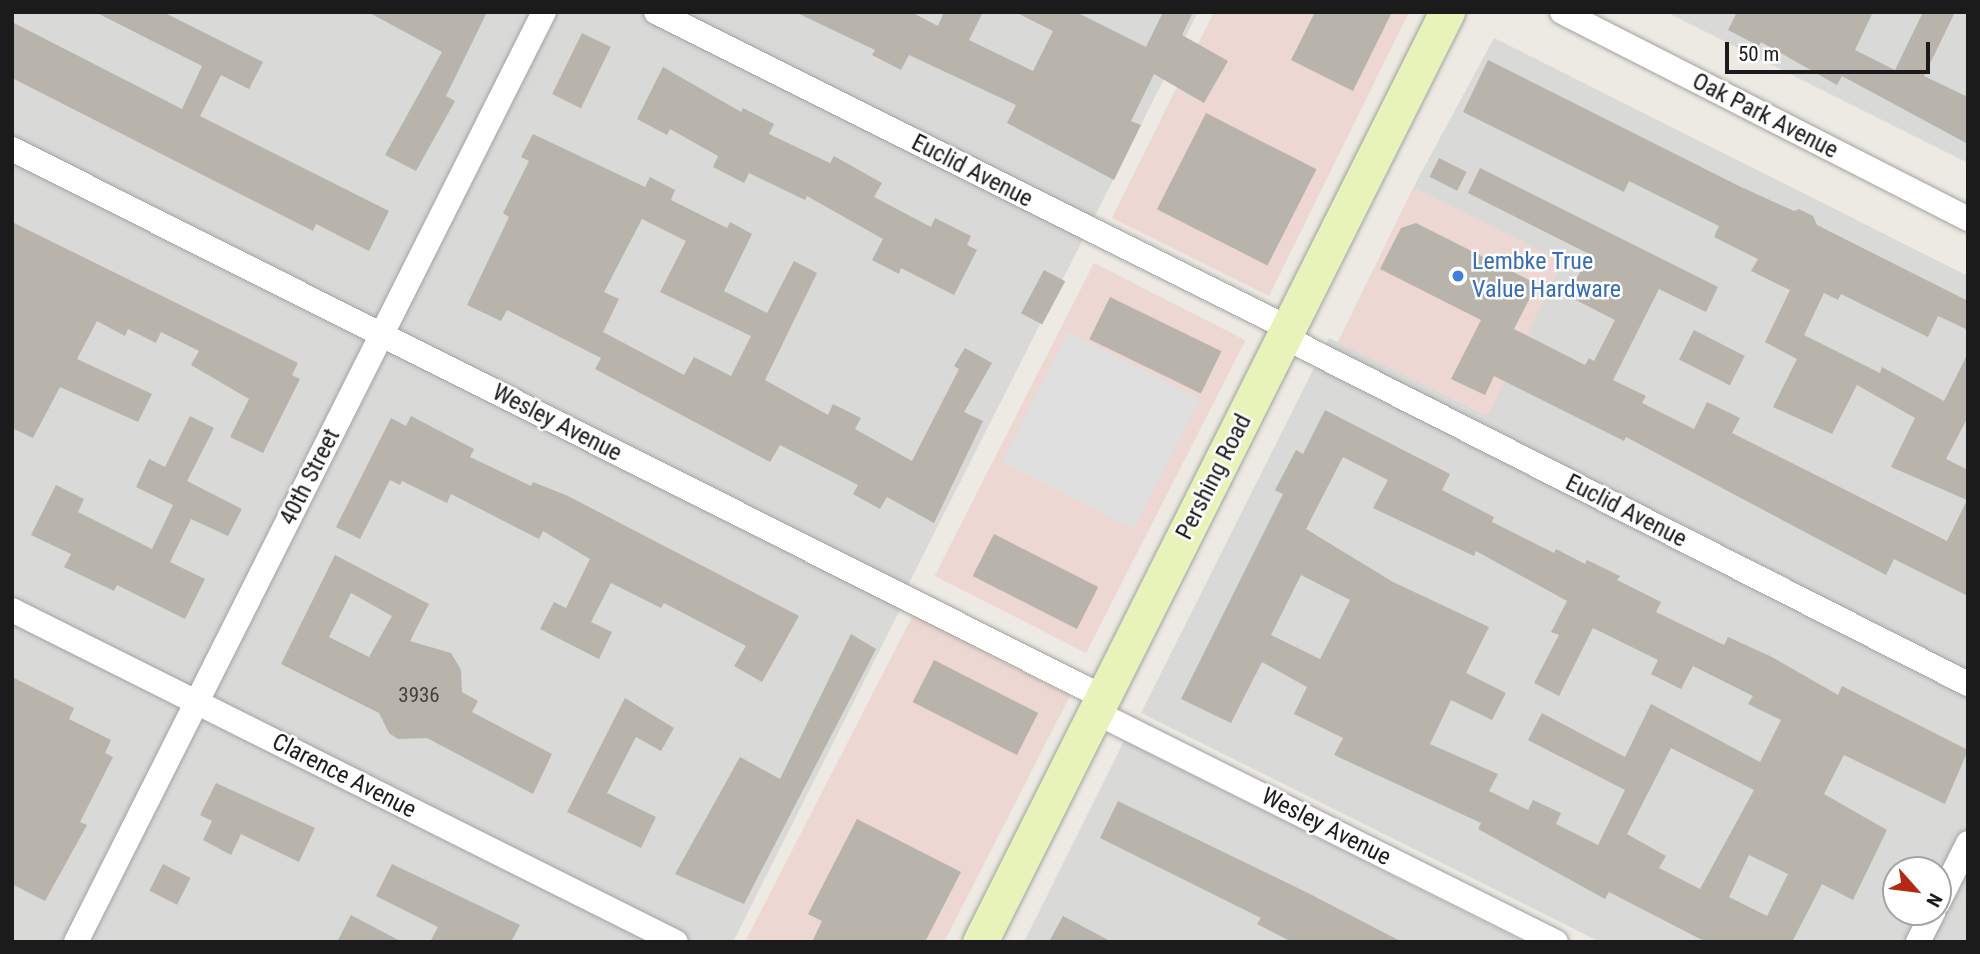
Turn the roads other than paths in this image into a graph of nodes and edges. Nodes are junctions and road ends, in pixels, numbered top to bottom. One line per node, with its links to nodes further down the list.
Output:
1 (544, 12): 8 (street, 40th Street)
2 (656, 12): 7 (street, Euclid Avenue)
3 (1447, 12): 7 (main road, Pershing Road)
4 (1562, 12): 6 (street, Oak Park Avenue)
5 (12, 149): 8 (street, Wesley Avenue)
6 (1968, 219)
7 (1286, 333): 10 (street, Euclid Avenue); 12 (main road, Pershing Road)
8 (381, 335): 11 (street, 40th Street); 12 (street, Wesley Avenue)
9 (12, 610): 11 (street, Clarence Avenue)
10 (1968, 684)
11 (197, 702): 16 (street, 40th Street); 17 (street, Clarence Avenue)
12 (1099, 705): 18 (main road, Pershing Road); 19 (street, Wesley Avenue)
13 (1968, 843): 14 (street)
14 (1952, 875)
15 (1926, 926): 20 (street)
16 (76, 942)
17 (677, 942)
18 (980, 942)
19 (1556, 942)
20 (1918, 942)

